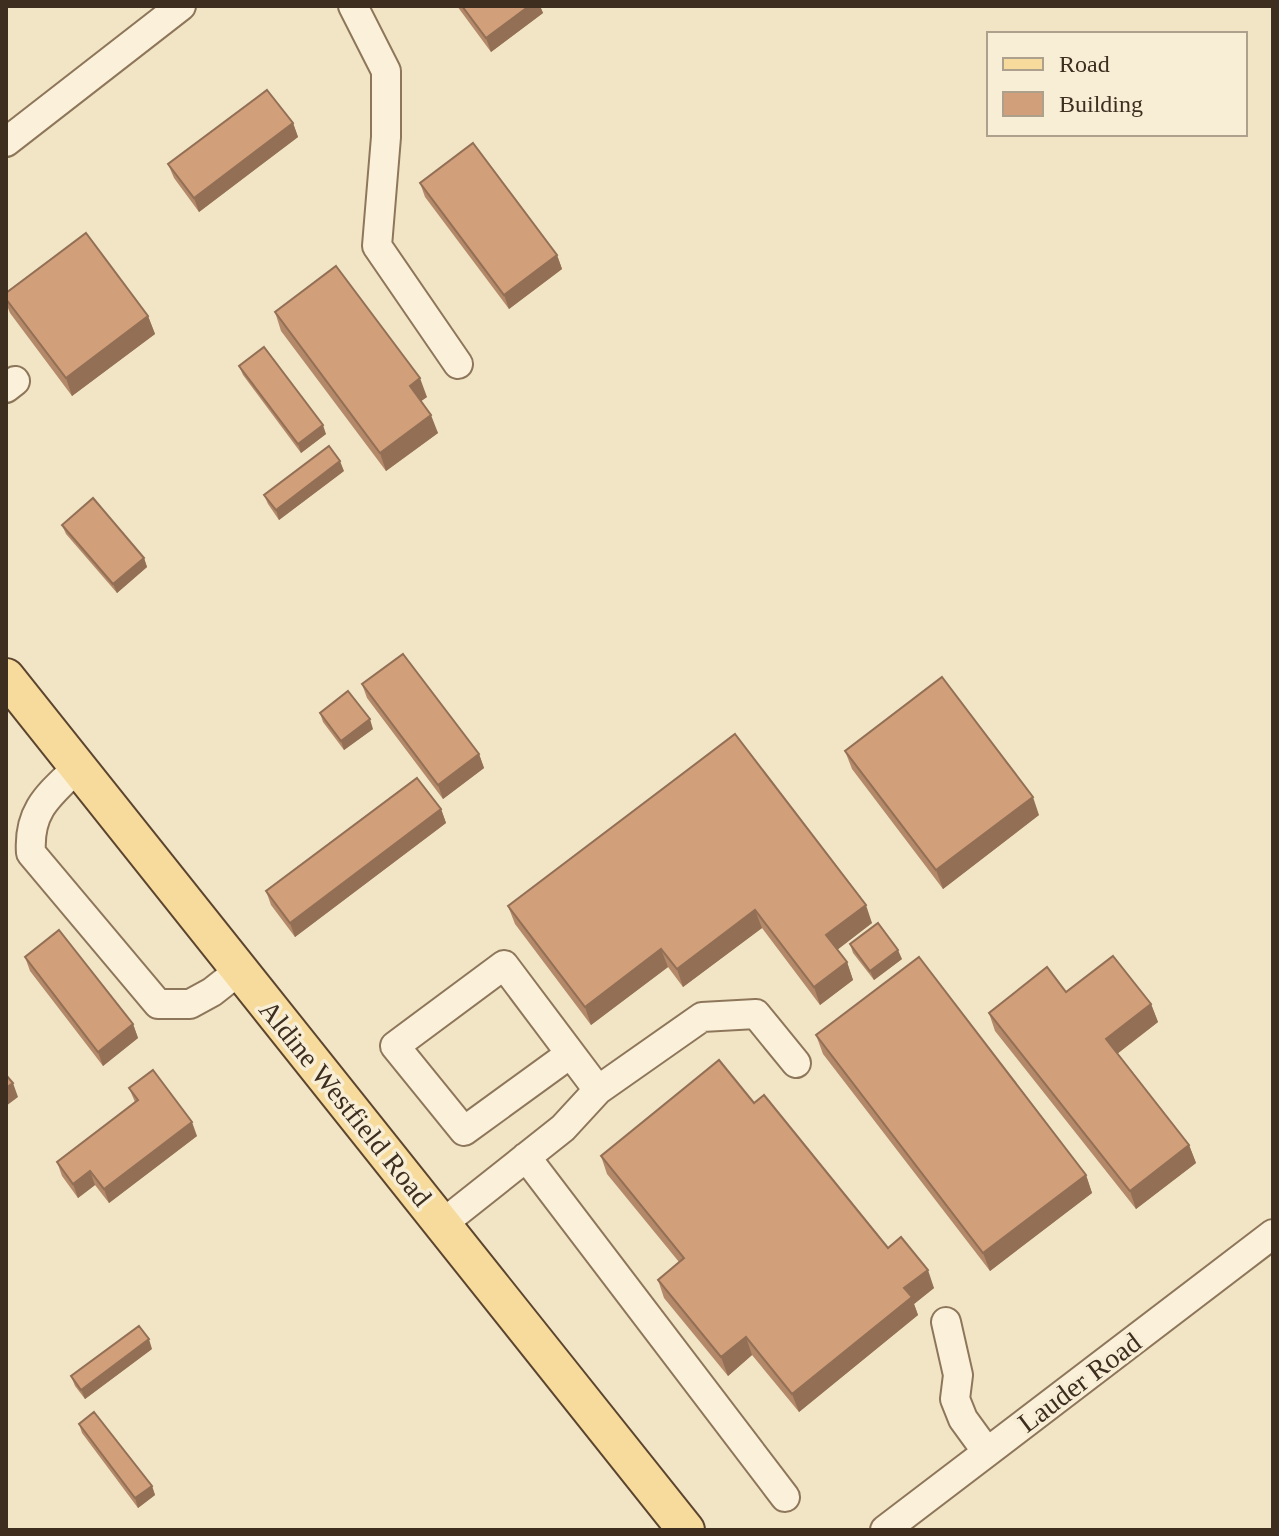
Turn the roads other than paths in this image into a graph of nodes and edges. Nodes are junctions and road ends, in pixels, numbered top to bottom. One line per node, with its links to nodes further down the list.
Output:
1 (181, 6): 3 (street)
2 (353, 6): 4 (street)
3 (6, 142)
4 (458, 364)
5 (6, 677): 6 (main road, Aldine Westfield Road)
6 (78, 767): 7 (main road, Aldine Westfield Road); 7 (street)
7 (240, 970): 12 (main road, Aldine Westfield Road)
8 (570, 1054): 8 (street); 10 (street)
9 (796, 1063): 10 (street)
10 (598, 1090): 11 (street)
11 (526, 1157): 12 (street); 16 (street)
12 (442, 1224): 17 (main road, Aldine Westfield Road)
13 (1273, 1234): 15 (street, Lauder Road)
14 (946, 1322): 15 (street)
15 (987, 1452): 18 (street, Lauder Road)
16 (785, 1497)
17 (686, 1530)
18 (885, 1530)

